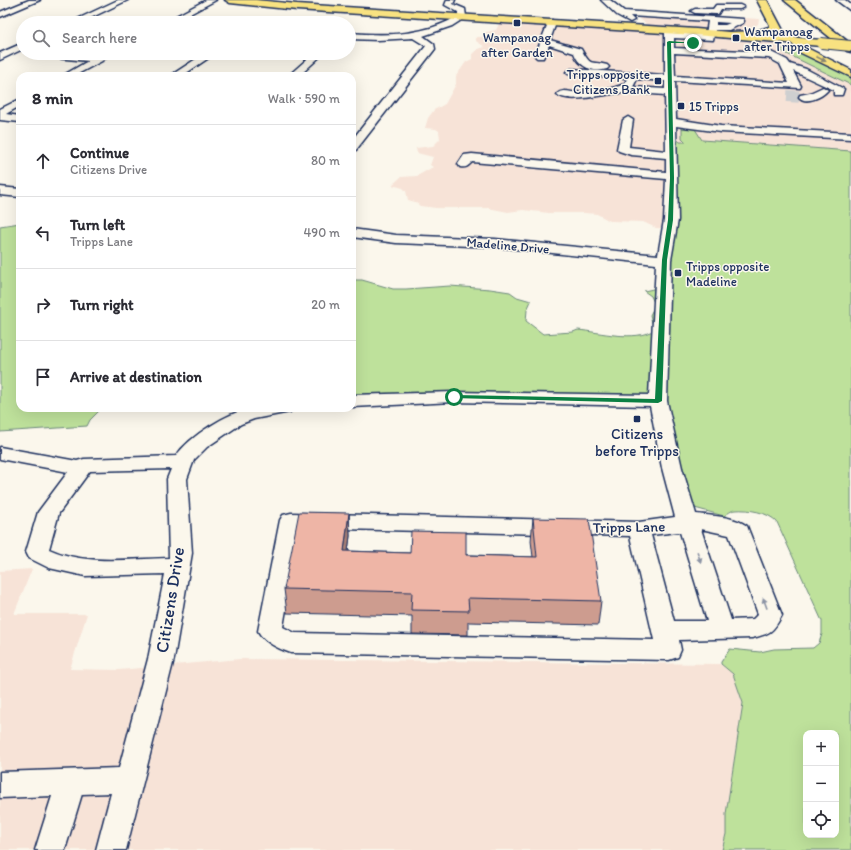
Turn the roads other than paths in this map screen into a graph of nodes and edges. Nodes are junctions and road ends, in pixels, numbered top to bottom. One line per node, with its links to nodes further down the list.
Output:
1 (36, 0): 16 (street)
2 (124, 0): 17 (street)
3 (212, 0): 18 (street)
4 (230, 0): 10 (main road)
5 (451, 0): 19 (street)
6 (605, 0): 15 (street)
7 (762, 0): 22 (main road)
8 (789, 0): 32 (main road)
9 (804, 0): 20 (main road)
10 (260, 2): 19 (main road)
11 (845, 2): 14 (street)
12 (642, 6): 13 (street)
13 (740, 8)
14 (851, 9)
15 (620, 13): 23 (street); 24 (street)
16 (0, 15)
17 (89, 16)
18 (181, 16)
19 (462, 17): 21 (main road); 25 (street)
20 (828, 18)
21 (552, 23): 24 (main road); 30 (street)
22 (775, 25): 26 (main road); 29 (main road)
23 (711, 26): 26 (main road); 28 (main road)
24 (641, 28): 28 (main road)
25 (414, 35): 27 (street); 65 (street)
26 (731, 35): 29 (main road)
27 (356, 36)
28 (669, 39): 31 (street); 42 (street); 48 (street, Tripps Lane)
29 (794, 40): 32 (main road, bridge); 47 (main road, one-way to 47)
30 (546, 41): 37 (street); 48 (street)
31 (693, 43)
32 (851, 47)
33 (0, 50): 35 (street)
34 (16, 50): 35 (street)
35 (13, 51): 36 (street); 38 (street)
36 (16, 51)
37 (540, 56)
38 (0, 57)
39 (97, 60): 43 (street)
40 (200, 60): 44 (street)
41 (311, 60): 45 (street)
42 (787, 66): 50 (street); 53 (street)
43 (75, 72)
44 (181, 72)
45 (298, 72)
46 (571, 72): 49 (street)
47 (851, 74)
48 (670, 82): 49 (street); 49 (street); 50 (street); 63 (street, Tripps Lane)
49 (628, 84): 54 (street)
50 (796, 86): 51 (street)
51 (823, 90): 53 (street); 57 (street)
52 (745, 93): 56 (street)
53 (838, 93): 55 (street)
54 (562, 94)
55 (851, 95)
56 (787, 96)
57 (804, 97)
58 (16, 104): 59 (street)
59 (0, 113)
60 (0, 117): 61 (street)
61 (16, 119)
62 (628, 120): 66 (street)
63 (672, 122): 64 (street); 66 (street, Tripps Lane)
64 (851, 136)
65 (356, 143)
66 (672, 155): 68 (street, Tripps Lane)
67 (464, 164): 68 (street)
68 (672, 176): 72 (street, Tripps Lane)
69 (0, 191): 70 (street)
70 (16, 193)
71 (356, 234): 72 (street, Madeline Drive)
72 (664, 260): 74 (street, Tripps Lane)
73 (356, 401): 74 (street)
74 (658, 401): 79 (street, Tripps Lane)
75 (261, 412): 77 (street, Citizens Drive)
76 (0, 453): 78 (street)
77 (184, 462): 78 (street); 81 (street, Citizens Drive)
78 (82, 468): 81 (street)
79 (687, 520): 80 (street, Tripps Lane); 82 (street, one-way to 82); 82 (street, one-way to 79)
80 (639, 529): 83 (street); 83 (street, Tripps Lane)
81 (178, 566): 84 (street, Citizens Drive)
82 (722, 630): 83 (street)
83 (666, 632)
84 (129, 780): 85 (street); 88 (street, Citizens Drive)
85 (71, 782): 86 (street); 87 (street)
86 (0, 785)
87 (50, 850)
88 (111, 850)

